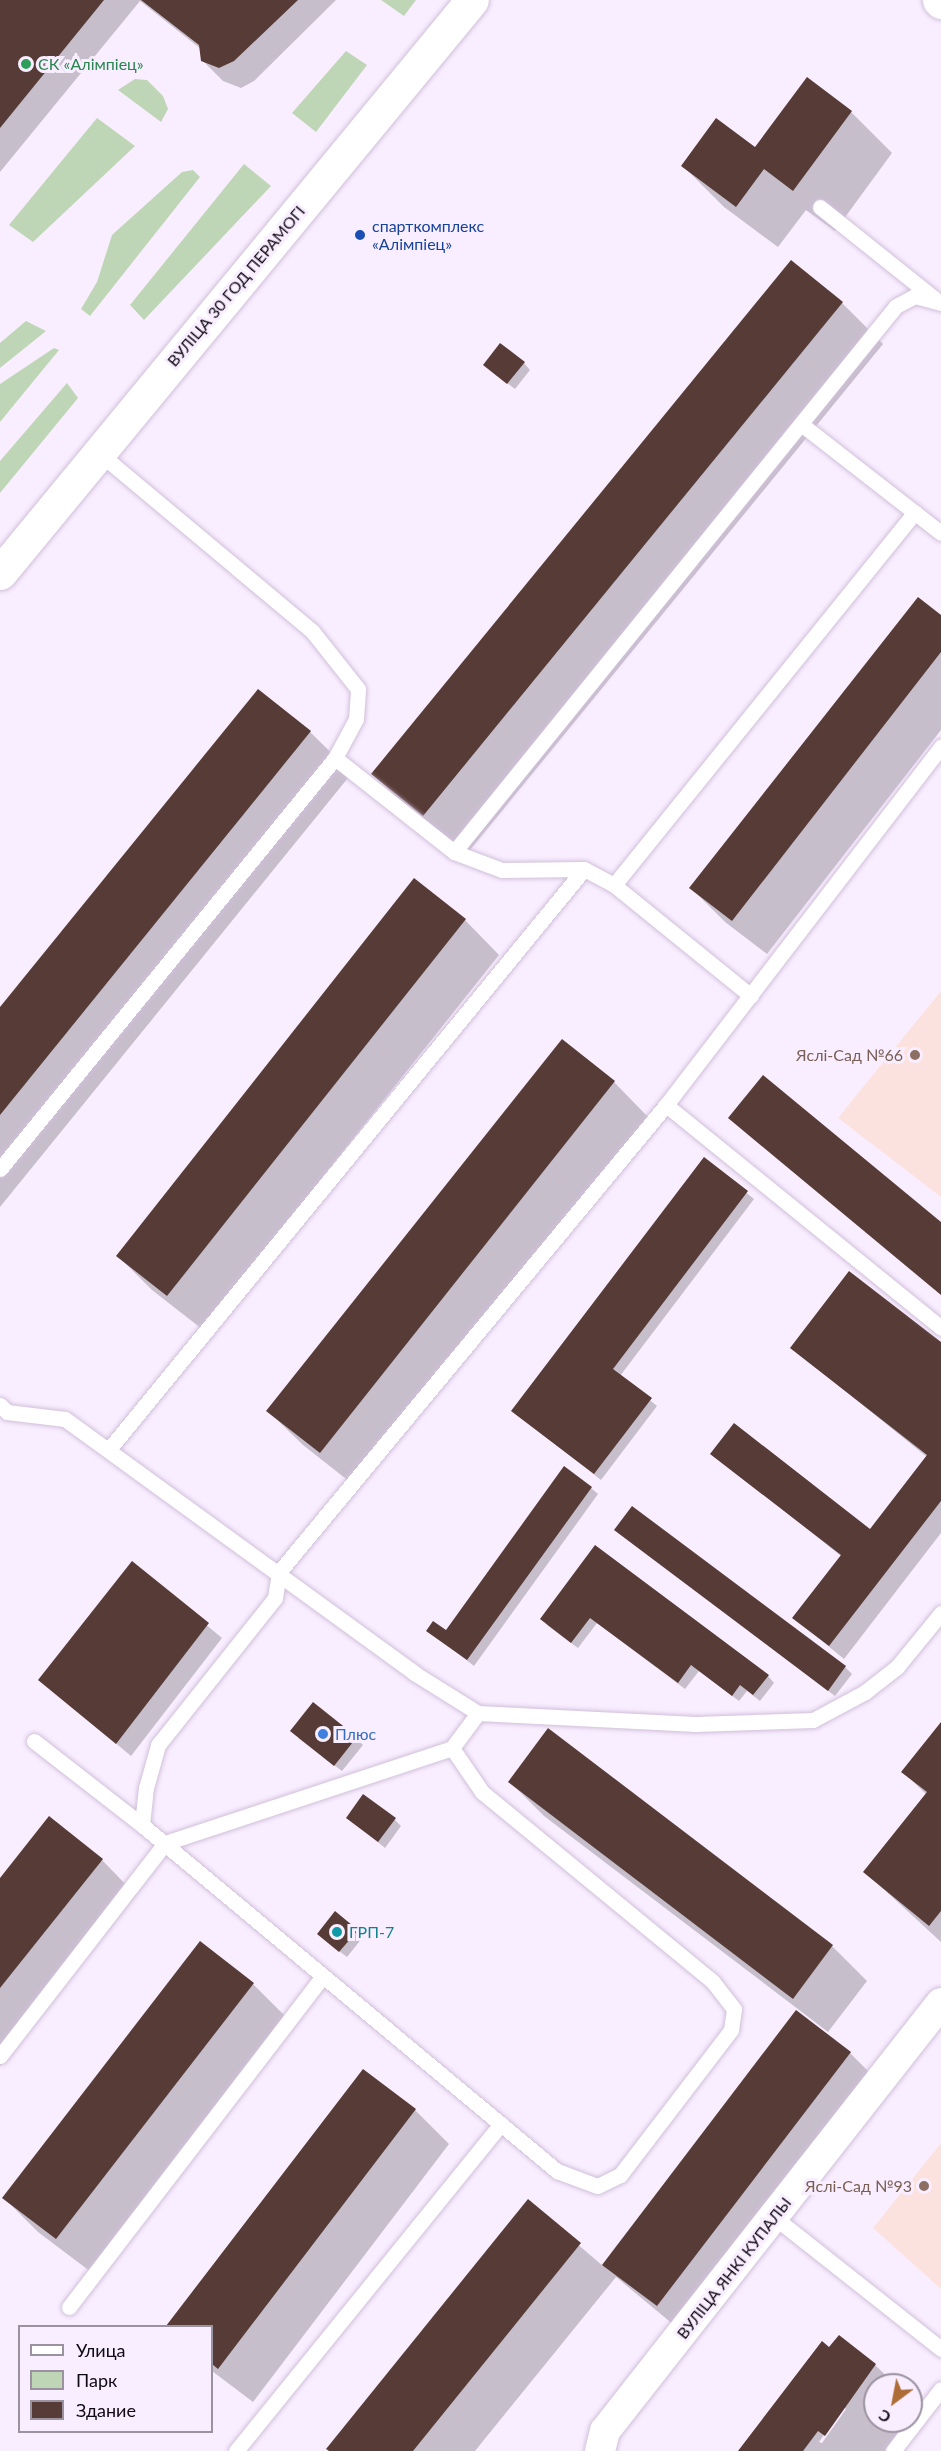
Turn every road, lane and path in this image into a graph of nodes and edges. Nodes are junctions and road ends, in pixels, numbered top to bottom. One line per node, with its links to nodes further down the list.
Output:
1 (472, 0): 5 (street, ВУЛІЦА 30 ГОД ПЕРАМОГІ)
2 (820, 207): 3 (lane)
3 (938, 301): 4 (lane)
4 (801, 424): 6 (lane); 11 (lane)
5 (98, 452): 8 (street, ВУЛІЦА 30 ГОД ПЕРАМОГІ); 10 (lane)
6 (915, 512): 7 (lane); 13 (lane)
7 (941, 532)
8 (0, 573)
9 (941, 746): 14 (lane)
10 (335, 758): 11 (lane); 16 (lane)
11 (454, 852): 12 (lane)
12 (584, 869): 13 (lane); 19 (lane)
13 (614, 885): 14 (lane)
14 (751, 996): 15 (lane)
15 (666, 1105): 17 (lane); 20 (lane)
16 (0, 1169)
17 (941, 1328)
18 (2, 1413): 19 (lane)
19 (110, 1448): 20 (lane)
20 (279, 1572): 22 (lane); 25 (lane)
21 (941, 1613): 22 (lane)
22 (478, 1713): 24 (lane)
23 (34, 1741): 25 (lane)
24 (452, 1748): 26 (lane); 30 (lane)
25 (142, 1825): 26 (lane)
26 (165, 1843): 27 (lane); 29 (lane)
27 (322, 1977): 30 (lane); 32 (lane)
28 (941, 2003): 31 (street, ВУЛІЦА ЯНКІ КУПАЛЫ)
29 (0, 2056)
30 (501, 2124): 35 (lane)
31 (774, 2217): 33 (lane); 36 (street, ВУЛІЦА ЯНКІ КУПАЛЫ)
32 (69, 2307)
33 (941, 2349)
34 (941, 2389): 37 (lane)
35 (236, 2451)
36 (600, 2451)
37 (893, 2451)

